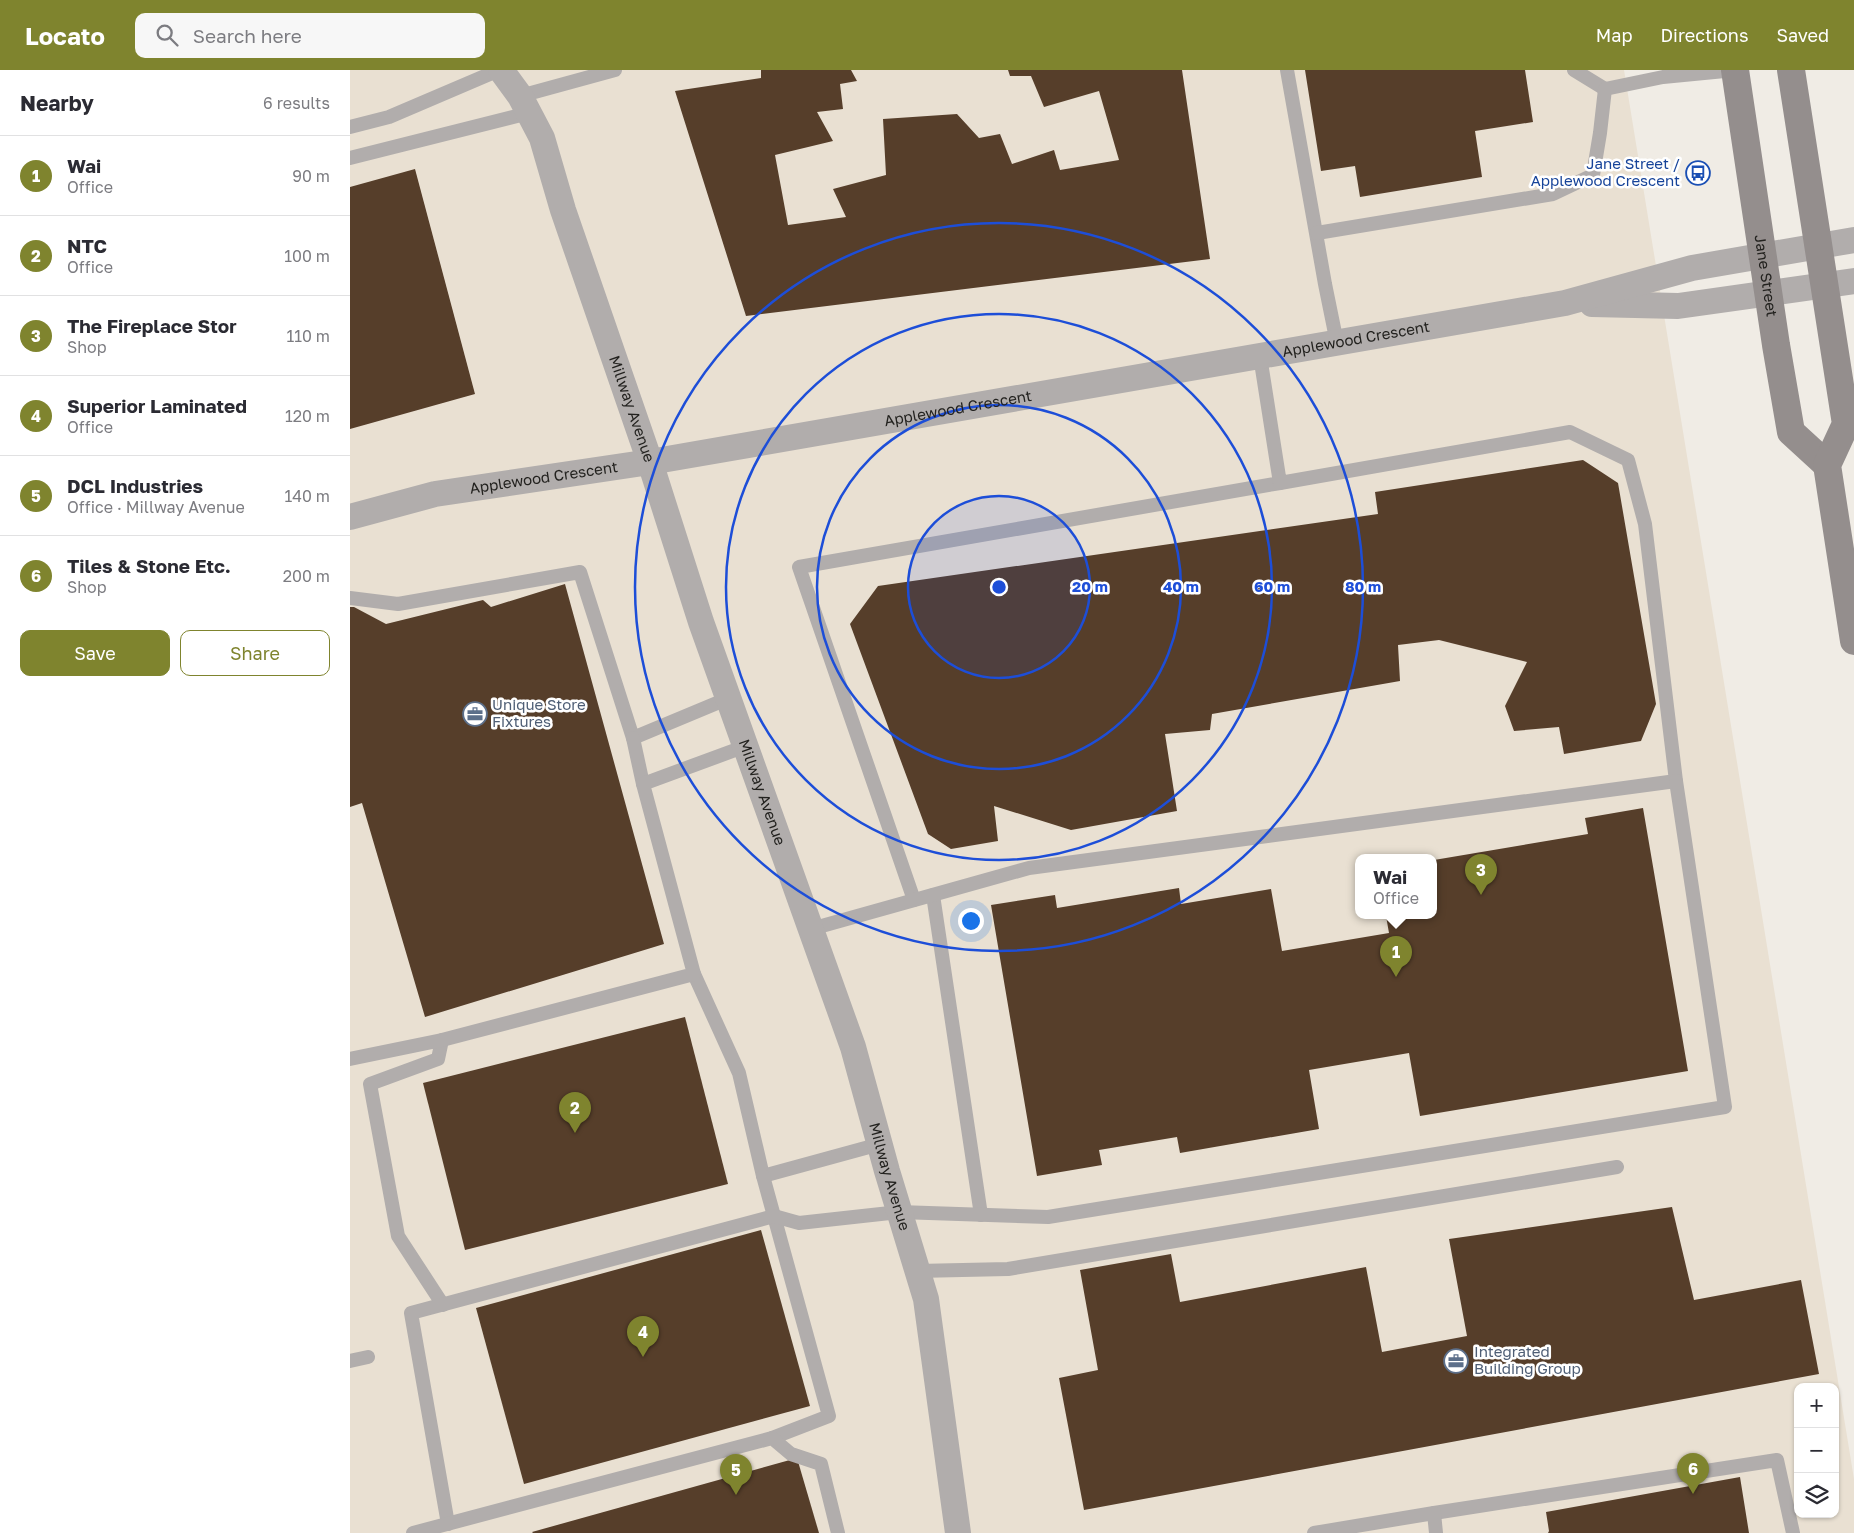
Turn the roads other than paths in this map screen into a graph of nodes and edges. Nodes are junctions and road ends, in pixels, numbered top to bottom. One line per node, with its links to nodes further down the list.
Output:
1 (500, 70): 8 (street, Millway Avenue); 9 (lane)
2 (615, 70): 8 (lane)
3 (1287, 70): 11 (lane)
4 (1574, 70): 7 (lane)
5 (1735, 70): 7 (lane); 14 (main road, Jane Street)
6 (1791, 70): 13 (main road)
7 (1605, 89): 11 (lane)
8 (524, 104): 10 (lane); 21 (street, Millway Avenue)
9 (350, 127)
10 (350, 158)
11 (1317, 234): 19 (lane)
12 (1854, 240): 13 (street, Applewood Crescent)
13 (1817, 247): 14 (street, Applewood Crescent); 16 (main road)
14 (1763, 255): 17 (main road, Jane Street); 18 (street, Applewood Crescent)
15 (1854, 281): 16 (street, Applewood Crescent)
16 (1823, 286): 17 (street, Applewood Crescent); 22 (main road)
17 (1769, 293): 18 (street, Applewood Crescent); 22 (main road, Jane Street)
18 (1565, 303): 19 (street, Applewood Crescent)
19 (1337, 343): 20 (street, Applewood Crescent)
20 (1260, 356): 21 (street, Applewood Crescent); 23 (lane)
21 (650, 462): 24 (street, Applewood Crescent); 27 (street, Millway Avenue)
22 (1827, 465): 26 (main road)
23 (1280, 483): 30 (lane); 33 (lane)
24 (350, 517)
25 (350, 598): 28 (lane)
26 (1854, 641)
27 (729, 698): 28 (lane); 29 (street, Millway Avenue)
28 (633, 738): 31 (lane)
29 (746, 746): 31 (lane); 34 (street, Millway Avenue)
30 (1676, 781): 32 (lane); 42 (lane)
31 (643, 784): 35 (lane)
32 (933, 895): 33 (lane); 42 (lane)
33 (914, 900): 34 (lane)
34 (811, 929): 38 (street, Millway Avenue)
35 (694, 974): 36 (lane); 40 (lane)
36 (442, 1040): 37 (lane); 45 (lane)
37 (350, 1059)
38 (880, 1144): 40 (lane); 41 (street, Millway Avenue)
39 (1617, 1167): 44 (lane)
40 (764, 1176): 43 (lane)
41 (900, 1212): 42 (lane); 43 (lane); 44 (street, Millway Avenue)
42 (981, 1215)
43 (774, 1216): 45 (lane); 48 (lane)
44 (917, 1272): 53 (street, Millway Avenue)
45 (443, 1305): 50 (lane)
46 (368, 1357): 47 (lane)
47 (350, 1361)
48 (772, 1438): 50 (lane); 52 (lane)
49 (1434, 1513): 54 (lane); 55 (lane); 56 (lane)
50 (448, 1524): 51 (lane)
51 (413, 1533)
52 (838, 1533)
53 (958, 1533)
54 (1314, 1533)
55 (1436, 1533)
56 (1793, 1533)

